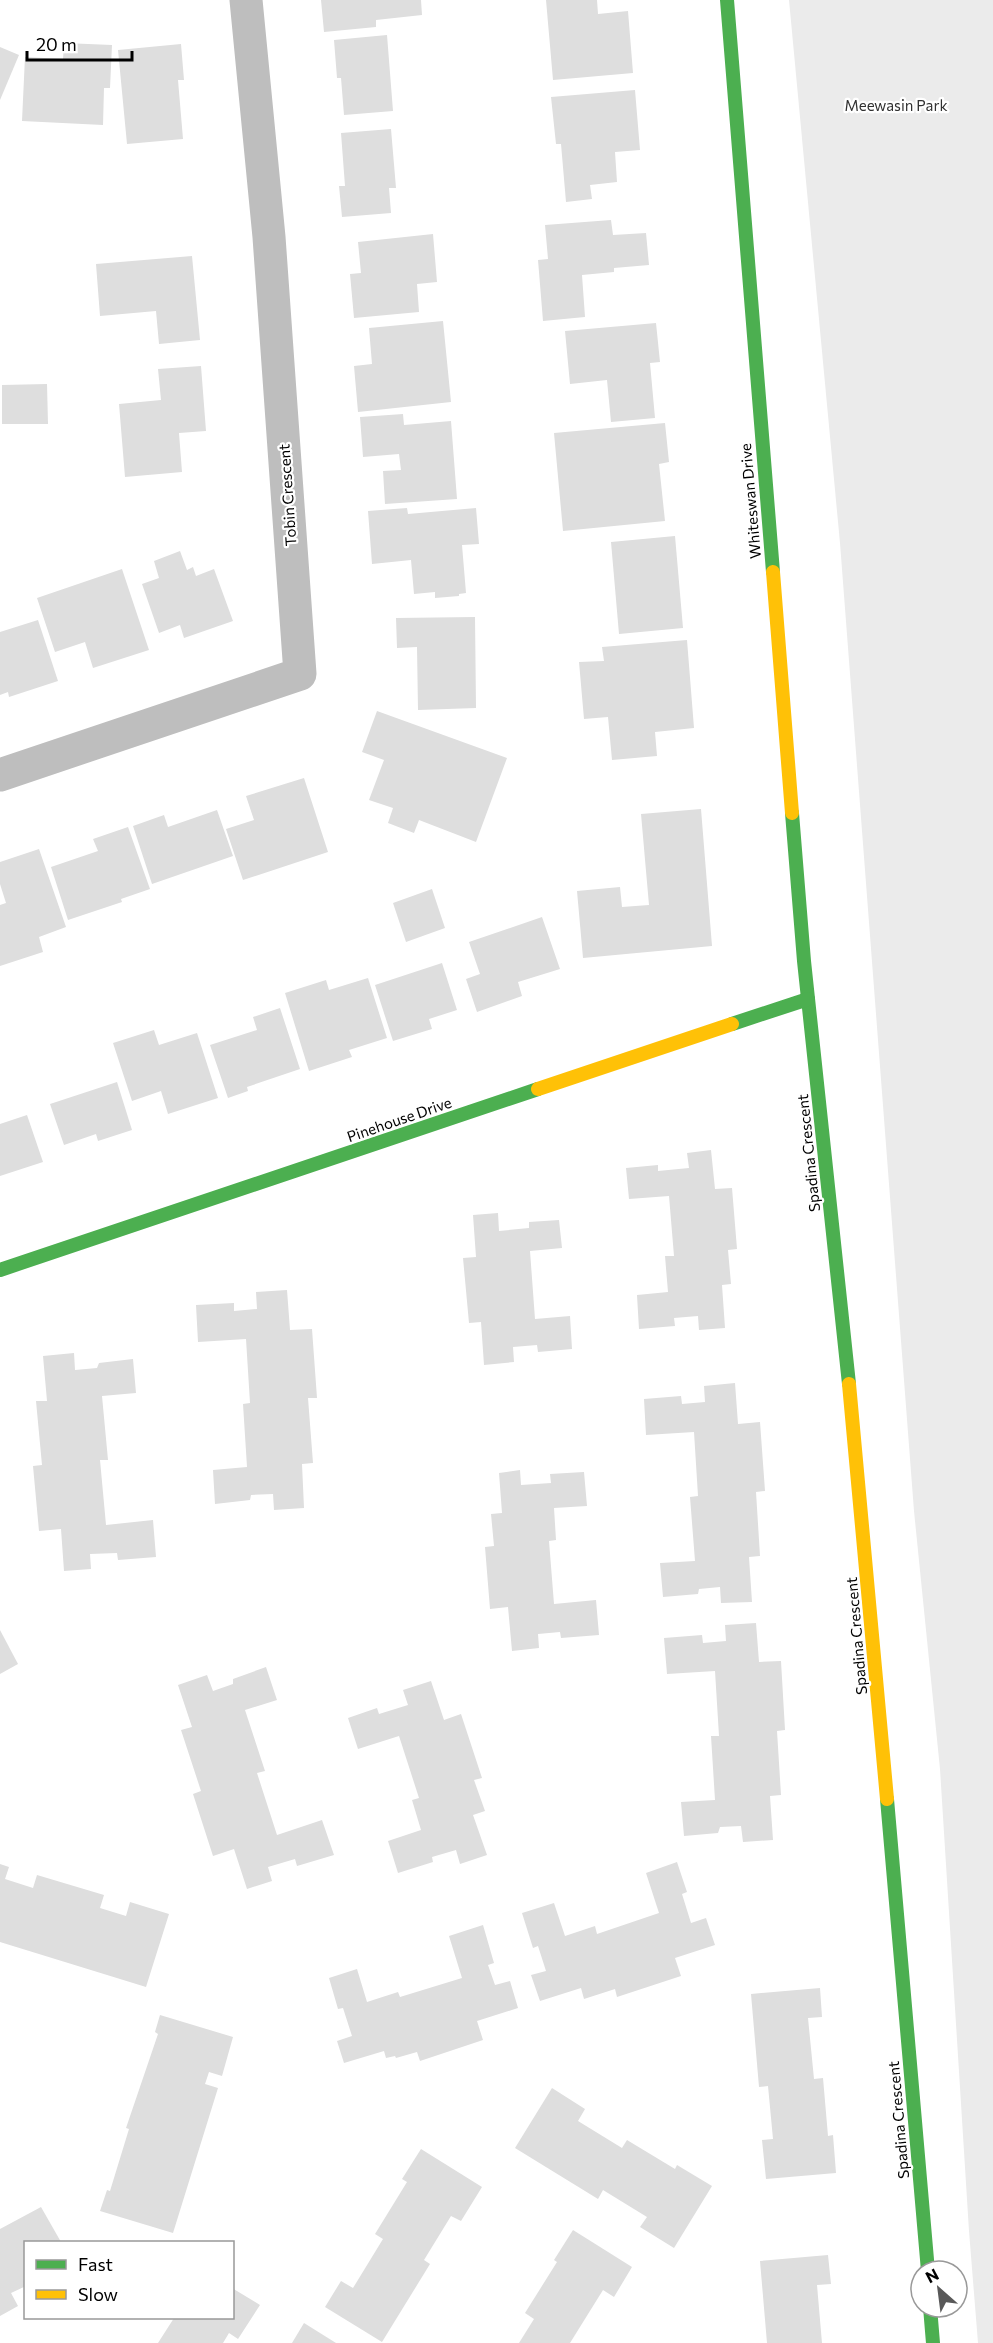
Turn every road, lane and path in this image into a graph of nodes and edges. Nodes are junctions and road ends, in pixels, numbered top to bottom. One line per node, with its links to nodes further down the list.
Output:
1 (246, 0): 3 (street, Tobin Crescent)
2 (727, 0): 4 (street, Whiteswan Drive)
3 (0, 775)
4 (808, 999): 5 (street, Pinehouse Drive); 6 (street, Spadina Crescent)
5 (0, 1270)
6 (927, 2259)
7 (931, 2319): 8 (street)
8 (933, 2343)

